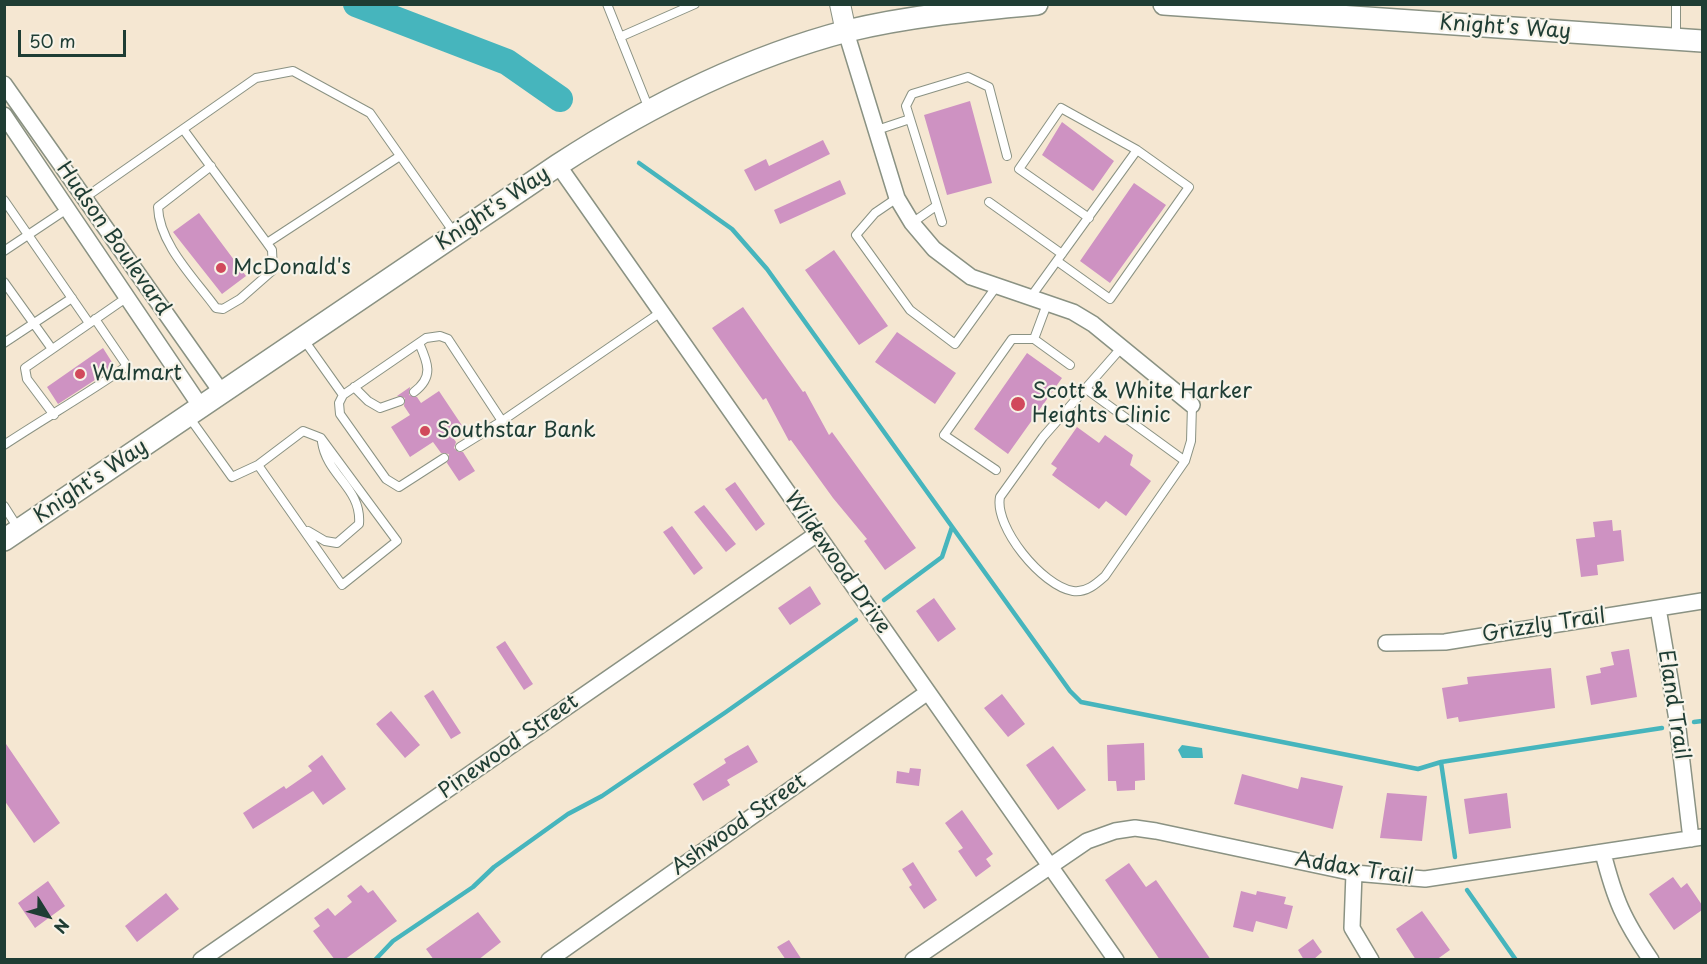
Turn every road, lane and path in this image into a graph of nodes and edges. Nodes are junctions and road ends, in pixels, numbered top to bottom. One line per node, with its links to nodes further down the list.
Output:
1 (607, 4): 8 (lane)
2 (695, 4): 8 (lane)
3 (840, 4): 7 (street)
4 (1037, 4): 7 (main road, Knight's Way)
5 (1164, 4): 9 (main road, Knight's Way)
6 (1676, 4): 9 (lane)
7 (846, 32): 12 (main road, Knight's Way); 16 (street)
8 (620, 37): 12 (lane)
9 (1676, 39): 10 (main road, Knight's Way)
10 (1702, 41)
11 (4, 84): 23 (street, Hudson Boulevard)
12 (650, 111): 20 (main road, Knight's Way)
13 (4, 115): 27 (street, Hudson Boulevard)
14 (910, 119): 16 (lane); 19 (lane); 26 (lane)
15 (183, 129): 18 (lane); 21 (lane); 23 (lane)
16 (877, 130): 22 (street)
17 (1137, 150): 28 (lane); 28 (lane); 35 (lane)
18 (400, 156): 31 (lane); 33 (lane)
19 (1007, 156)
20 (558, 165): 31 (main road, Knight's Way); 43 (street, Wildewood Drive)
21 (211, 166): 33 (lane); 33 (lane)
22 (897, 198): 30 (street); 38 (lane)
23 (84, 199): 27 (street); 37 (street, Hudson Boulevard)
24 (4, 200): 32 (lane)
25 (989, 202): 35 (lane)
26 (936, 206): 29 (lane); 30 (lane)
27 (67, 209): 32 (lane); 40 (street, Hudson Boulevard)
28 (1089, 218): 35 (lane)
29 (942, 222)
30 (912, 224): 38 (street)
31 (456, 234): 46 (main road, Knight's Way)
32 (29, 235): 34 (lane); 39 (lane)
33 (267, 243)
34 (4, 251)
35 (1059, 258): 41 (lane)
36 (4, 282): 45 (lane)
37 (145, 284): 40 (street); 56 (street, Hudson Boulevard)
38 (996, 287): 41 (street)
39 (72, 298): 44 (lane); 45 (lane)
40 (126, 298): 44 (lane); 60 (street, Hudson Boulevard)
41 (1030, 298): 42 (street)
42 (1047, 304): 47 (lane); 50 (street)
43 (661, 312): 62 (lane); 72 (street, Wildewood Drive)
44 (92, 321): 51 (lane); 61 (lane)
45 (34, 323): 48 (lane); 51 (lane)
46 (303, 338): 56 (main road, Knight's Way); 57 (lane)
47 (1034, 339): 52 (lane); 69 (lane)
48 (4, 343)
49 (419, 343): 53 (lane); 55 (lane); 62 (lane)
50 (1122, 347): 54 (lane); 59 (street)
51 (52, 349): 61 (lane)
52 (1070, 365)
53 (354, 387): 57 (lane); 58 (lane)
54 (1086, 389): 67 (lane); 67 (lane)
55 (414, 392)
56 (222, 393): 60 (main road, Knight's Way)
57 (343, 394): 66 (lane)
58 (400, 401)
59 (1192, 405): 67 (lane)
60 (195, 412): 68 (lane); 73 (main road, Knight's Way)
61 (54, 415): 64 (lane)
62 (502, 421): 65 (lane)
63 (321, 438): 68 (lane); 71 (lane); 71 (lane)
64 (4, 445)
65 (460, 447)
66 (444, 458)
67 (1185, 461)
68 (258, 465): 71 (lane)
69 (996, 470)
70 (4, 506): 73 (lane)
71 (304, 529)
72 (816, 534): 77 (street, Wildewood Drive); 82 (street, Pinewood Street)
73 (12, 535)
74 (1702, 601): 75 (street, Grizzly Trail)
75 (1658, 608): 76 (street, Grizzly Trail); 78 (street, Eland Trail)
76 (1386, 643)
77 (928, 692): 80 (street, Wildewood Drive); 83 (street, Ashwood Street)
78 (1697, 838): 79 (street, Addax Trail)
79 (1603, 853): 81 (street, Addax Trail); 87 (street)
80 (1049, 864): 81 (street, Addax Trail); 84 (street, Addax Trail); 85 (street, Wildewood Drive)
81 (1354, 873): 86 (street)
82 (201, 960)
83 (549, 960)
84 (913, 960)
85 (1116, 960)
86 (1371, 960)
87 (1651, 960)

